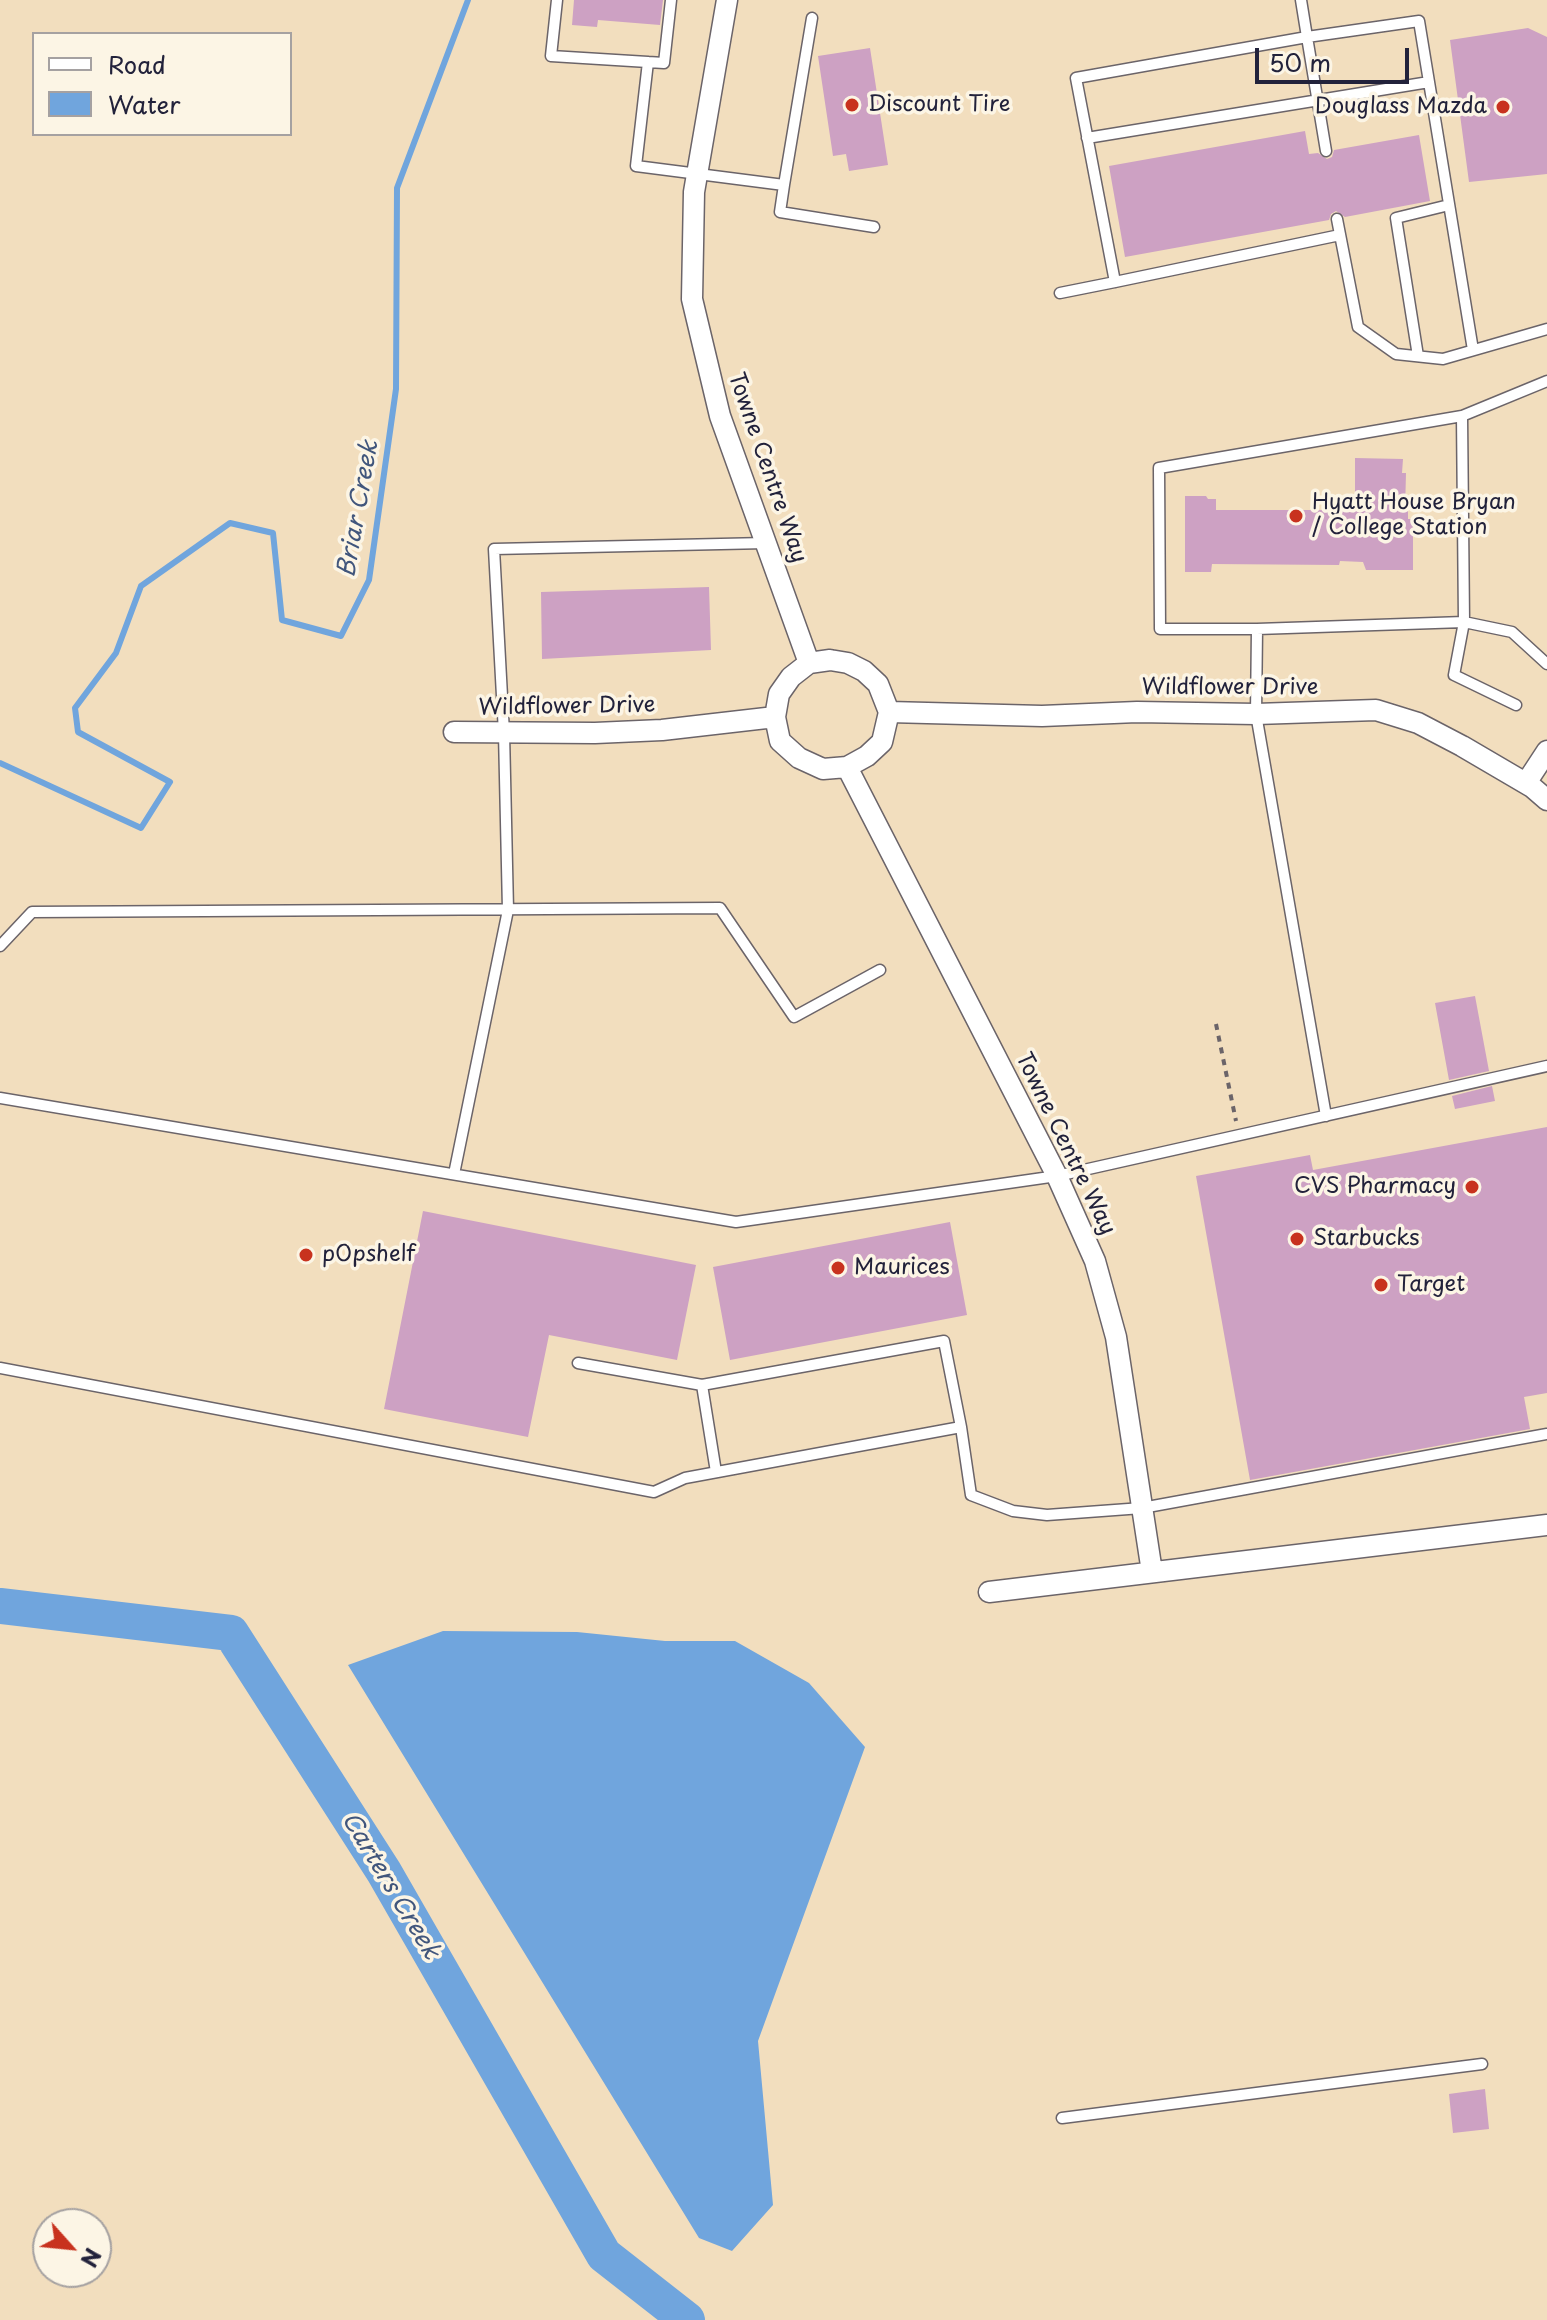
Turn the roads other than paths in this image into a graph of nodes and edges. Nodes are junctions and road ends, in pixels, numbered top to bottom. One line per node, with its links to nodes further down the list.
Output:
1 (557, 0): 7 (lane)
2 (671, 0): 7 (lane)
3 (727, 0): 12 (street, Towne Centre Way)
4 (1301, 0): 6 (lane)
5 (812, 18): 13 (lane)
6 (1307, 37): 8 (lane); 9 (lane); 10 (lane)
7 (648, 62): 12 (lane)
8 (1429, 82): 9 (lane); 14 (lane)
9 (1319, 100): 10 (lane); 11 (lane)
10 (1087, 138): 18 (lane)
11 (1326, 151)
12 (697, 174): 13 (lane); 25 (street, Towne Centre Way)
13 (784, 185): 16 (lane)
14 (1449, 205): 21 (lane); 22 (lane)
15 (1337, 219): 17 (lane)
16 (874, 227)
17 (1340, 235): 18 (lane); 22 (lane)
18 (1115, 282): 19 (lane)
19 (1060, 293)
20 (1547, 329): 21 (lane)
21 (1473, 350): 22 (lane)
22 (1418, 356)
23 (1547, 381): 24 (lane)
24 (1462, 416): 26 (lane); 27 (lane)
25 (766, 543): 28 (street, Towne Centre Way); 35 (lane)
26 (1464, 622): 27 (lane); 29 (lane); 30 (lane)
27 (1257, 629): 32 (lane)
28 (809, 663): 31 (street); 33 (street)
29 (1547, 664)
30 (1516, 705)
31 (889, 712): 32 (street, Wildflower Drive); 37 (street)
32 (1256, 714): 38 (street, Wildflower Drive); 45 (lane)
33 (775, 717): 35 (street, Wildflower Drive); 37 (street)
34 (454, 732): 35 (street, Wildflower Drive)
35 (504, 733): 40 (lane)
36 (1547, 751): 38 (street)
37 (847, 767): 47 (street, Towne Centre Way)
38 (1526, 783): 39 (street, Wildflower Drive)
39 (1547, 800)
40 (508, 910): 41 (lane); 42 (lane); 46 (lane)
41 (0, 946)
42 (880, 970)
43 (1547, 1066): 45 (lane)
44 (0, 1098): 46 (lane)
45 (1326, 1116): 47 (lane)
46 (454, 1174): 47 (lane)
47 (1057, 1176): 54 (street, Towne Centre Way)
48 (578, 1363): 50 (lane)
49 (0, 1368): 53 (lane)
50 (702, 1385): 51 (lane); 53 (lane)
51 (961, 1427): 53 (lane); 54 (lane)
52 (1547, 1434): 54 (lane)
53 (716, 1472)
54 (1142, 1508): 56 (street, Towne Centre Way)
55 (1547, 1525): 56 (street)
56 (1152, 1572): 57 (street)
57 (989, 1592)
58 (1482, 2064): 59 (lane)
59 (1062, 2118)

